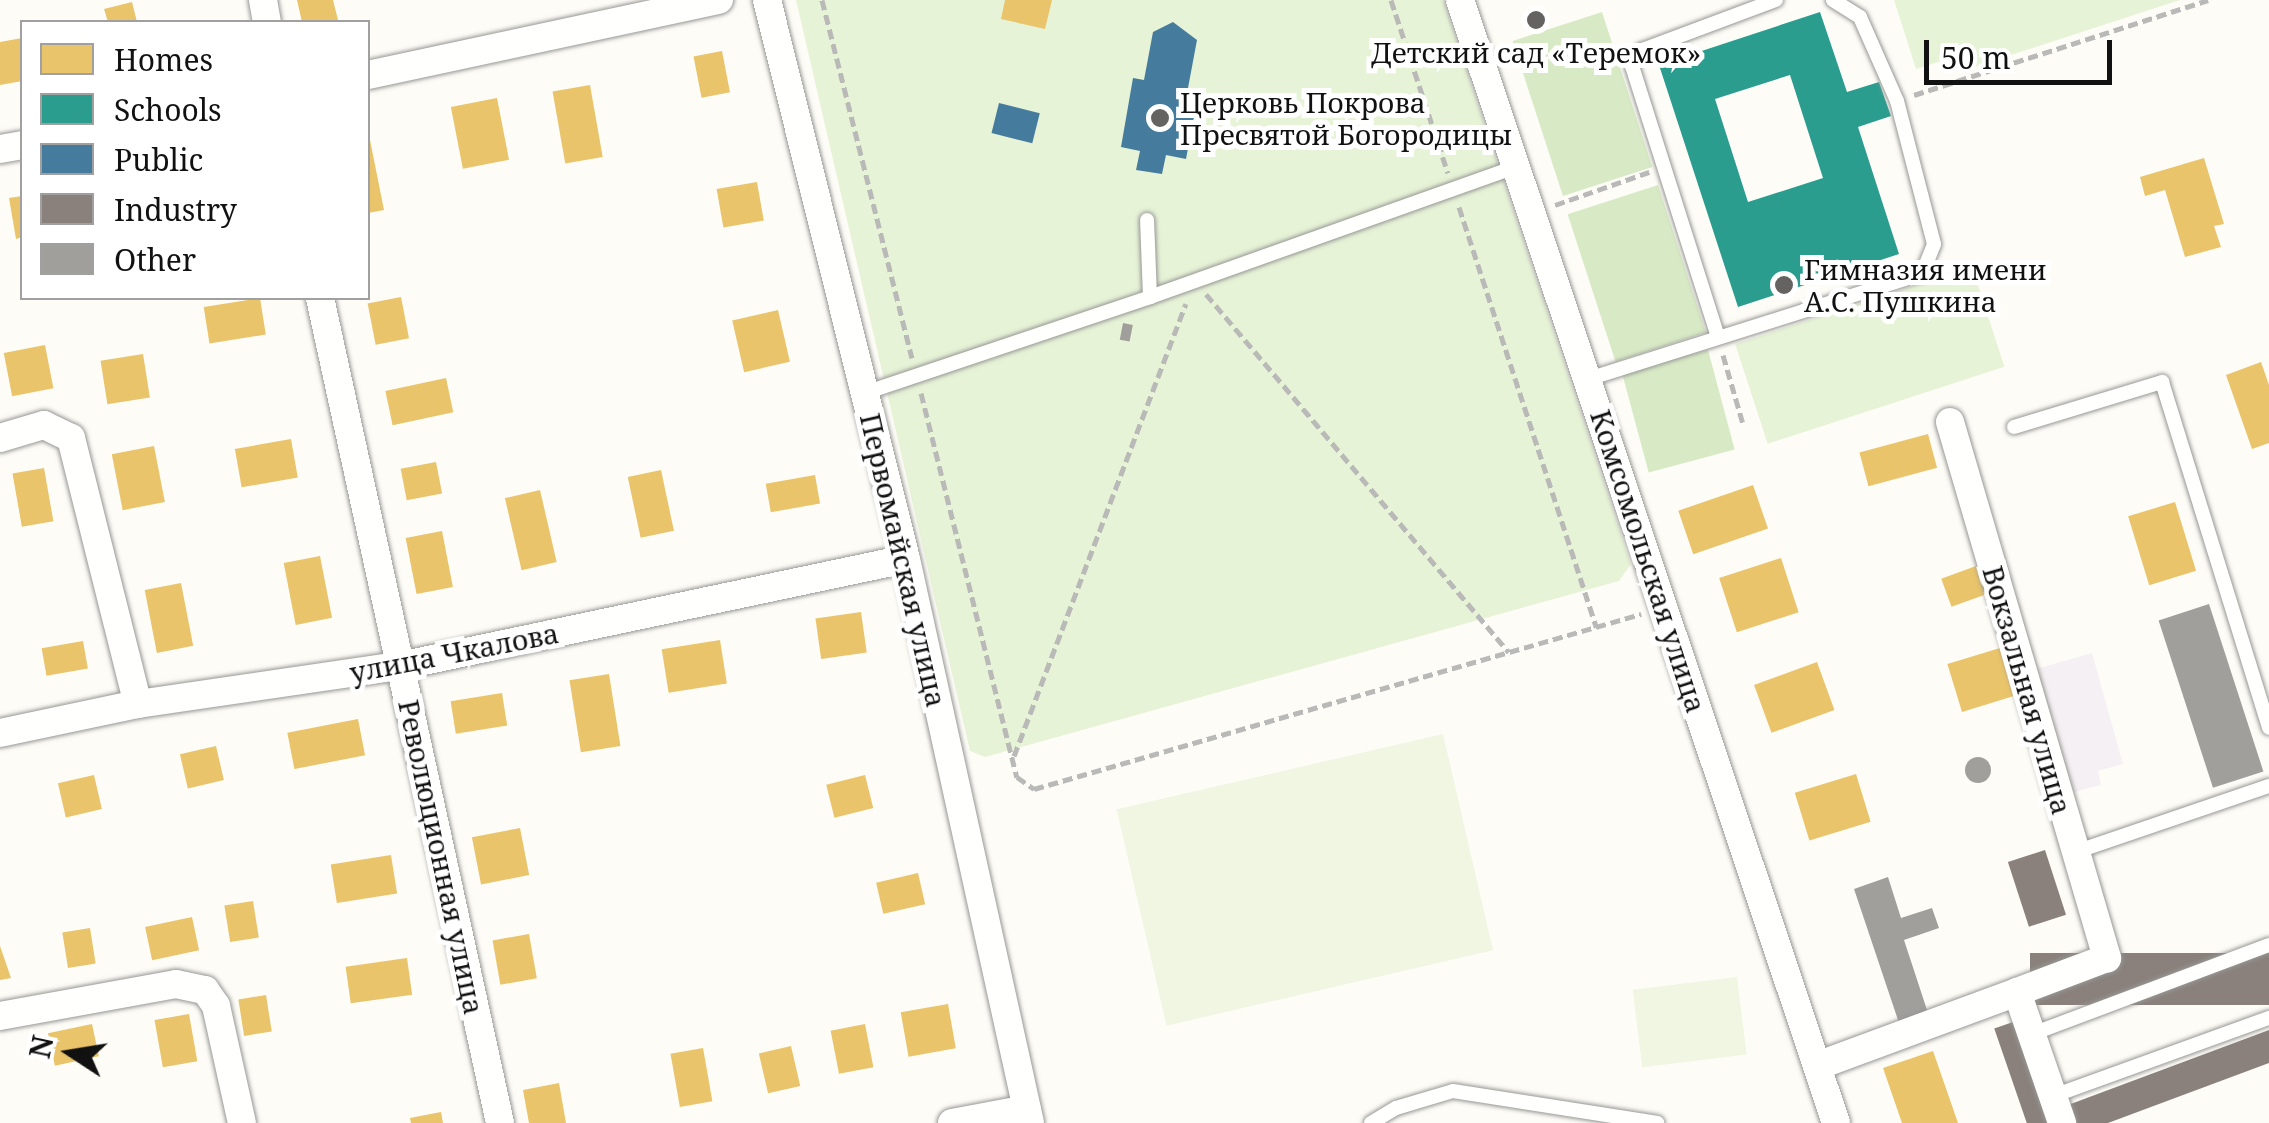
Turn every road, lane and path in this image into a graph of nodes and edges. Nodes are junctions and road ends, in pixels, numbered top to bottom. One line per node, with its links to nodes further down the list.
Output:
1 (719, 0): 9 (street)
2 (767, 0): 22 (street, Первомайская улица)
3 (822, 0): 20 (path)
4 (1391, 0): 13 (path)
5 (1460, 0): 11 (street, Комсомольская улица)
6 (1776, 0): 19 (lane)
7 (1833, 0): 19 (lane)
8 (2208, 0): 10 (path)
9 (370, 75)
10 (1920, 93)
11 (1518, 166): 13 (lane); 14 (street, Комсомольская улица)
12 (1646, 173): 14 (path)
13 (1454, 191): 16 (lane); 29 (path)
14 (1533, 212): 21 (street, Комсомольская улица)
15 (1147, 220): 17 (lane)
16 (1195, 282): 17 (lane); 30 (path); 35 (path)
17 (1150, 297): 20 (lane)
18 (320, 300): 31 (street, Революционная улица)
19 (1718, 338): 21 (lane); 24 (path)
20 (916, 376): 22 (lane); 35 (path)
21 (1588, 379): 43 (street, Комсомольская улица)
22 (865, 393): 27 (street, Первомайская улица)
23 (1950, 422): 37 (street, Вокзальная улица)
24 (1743, 424)
25 (2014, 428): 33 (lane)
26 (0, 438): 32 (street)
27 (906, 560): 31 (street, улица Чкалова); 45 (street, Первомайская улица)
28 (1653, 610): 29 (path)
29 (1596, 627): 30 (path)
30 (1510, 653): 35 (path)
31 (400, 666): 32 (street, улица Чкалова); 47 (street, Революционная улица)
32 (138, 704): 34 (street, улица Чкалова)
33 (2269, 728)
34 (0, 734)
35 (1013, 759)
36 (2269, 786): 37 (lane)
37 (2075, 852): 39 (street, Вокзальная улица)
38 (2269, 945): 42 (lane)
39 (2017, 992): 42 (street); 43 (street)
40 (0, 1016): 46 (street)
41 (2269, 1018): 44 (lane)
42 (2032, 1034): 44 (street)
43 (1816, 1066): 51 (street, Комсомольская улица)
44 (2052, 1096): 52 (street)
45 (1028, 1116): 48 (street)
46 (242, 1123)
47 (500, 1123)
48 (952, 1123)
49 (1371, 1123): 50 (lane)
50 (1658, 1123)
51 (1836, 1123)
52 (2062, 1123)

